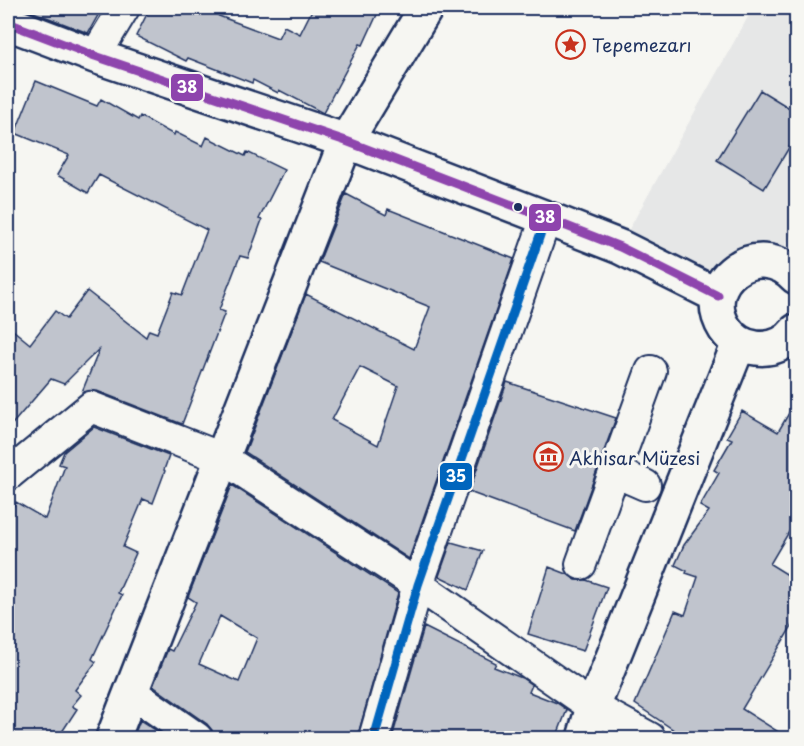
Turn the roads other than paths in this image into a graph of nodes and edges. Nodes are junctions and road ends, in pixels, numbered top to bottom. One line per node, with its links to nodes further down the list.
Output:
1 (124, 8): 4 (street)
2 (426, 8): 5 (street)
3 (8, 23): 4 (street)
4 (95, 56): 5 (street)
5 (346, 141): 6 (street); 12 (street)
6 (546, 218): 8 (street); 17 (street)
7 (794, 268): 8 (street)
8 (718, 296): 10 (street)
9 (796, 331): 10 (street)
10 (739, 343): 19 (street)
11 (651, 371): 13 (street)
12 (222, 458): 14 (street); 17 (street); 18 (street)
13 (615, 472): 15 (street); 16 (street)
14 (8, 476)
15 (645, 485)
16 (581, 564)
17 (418, 585): 19 (street); 22 (street)
18 (131, 692): 20 (street); 21 (street)
19 (593, 707): 23 (street); 24 (street)
20 (113, 738)
21 (197, 738)
22 (374, 738)
23 (584, 738)
24 (650, 738)

